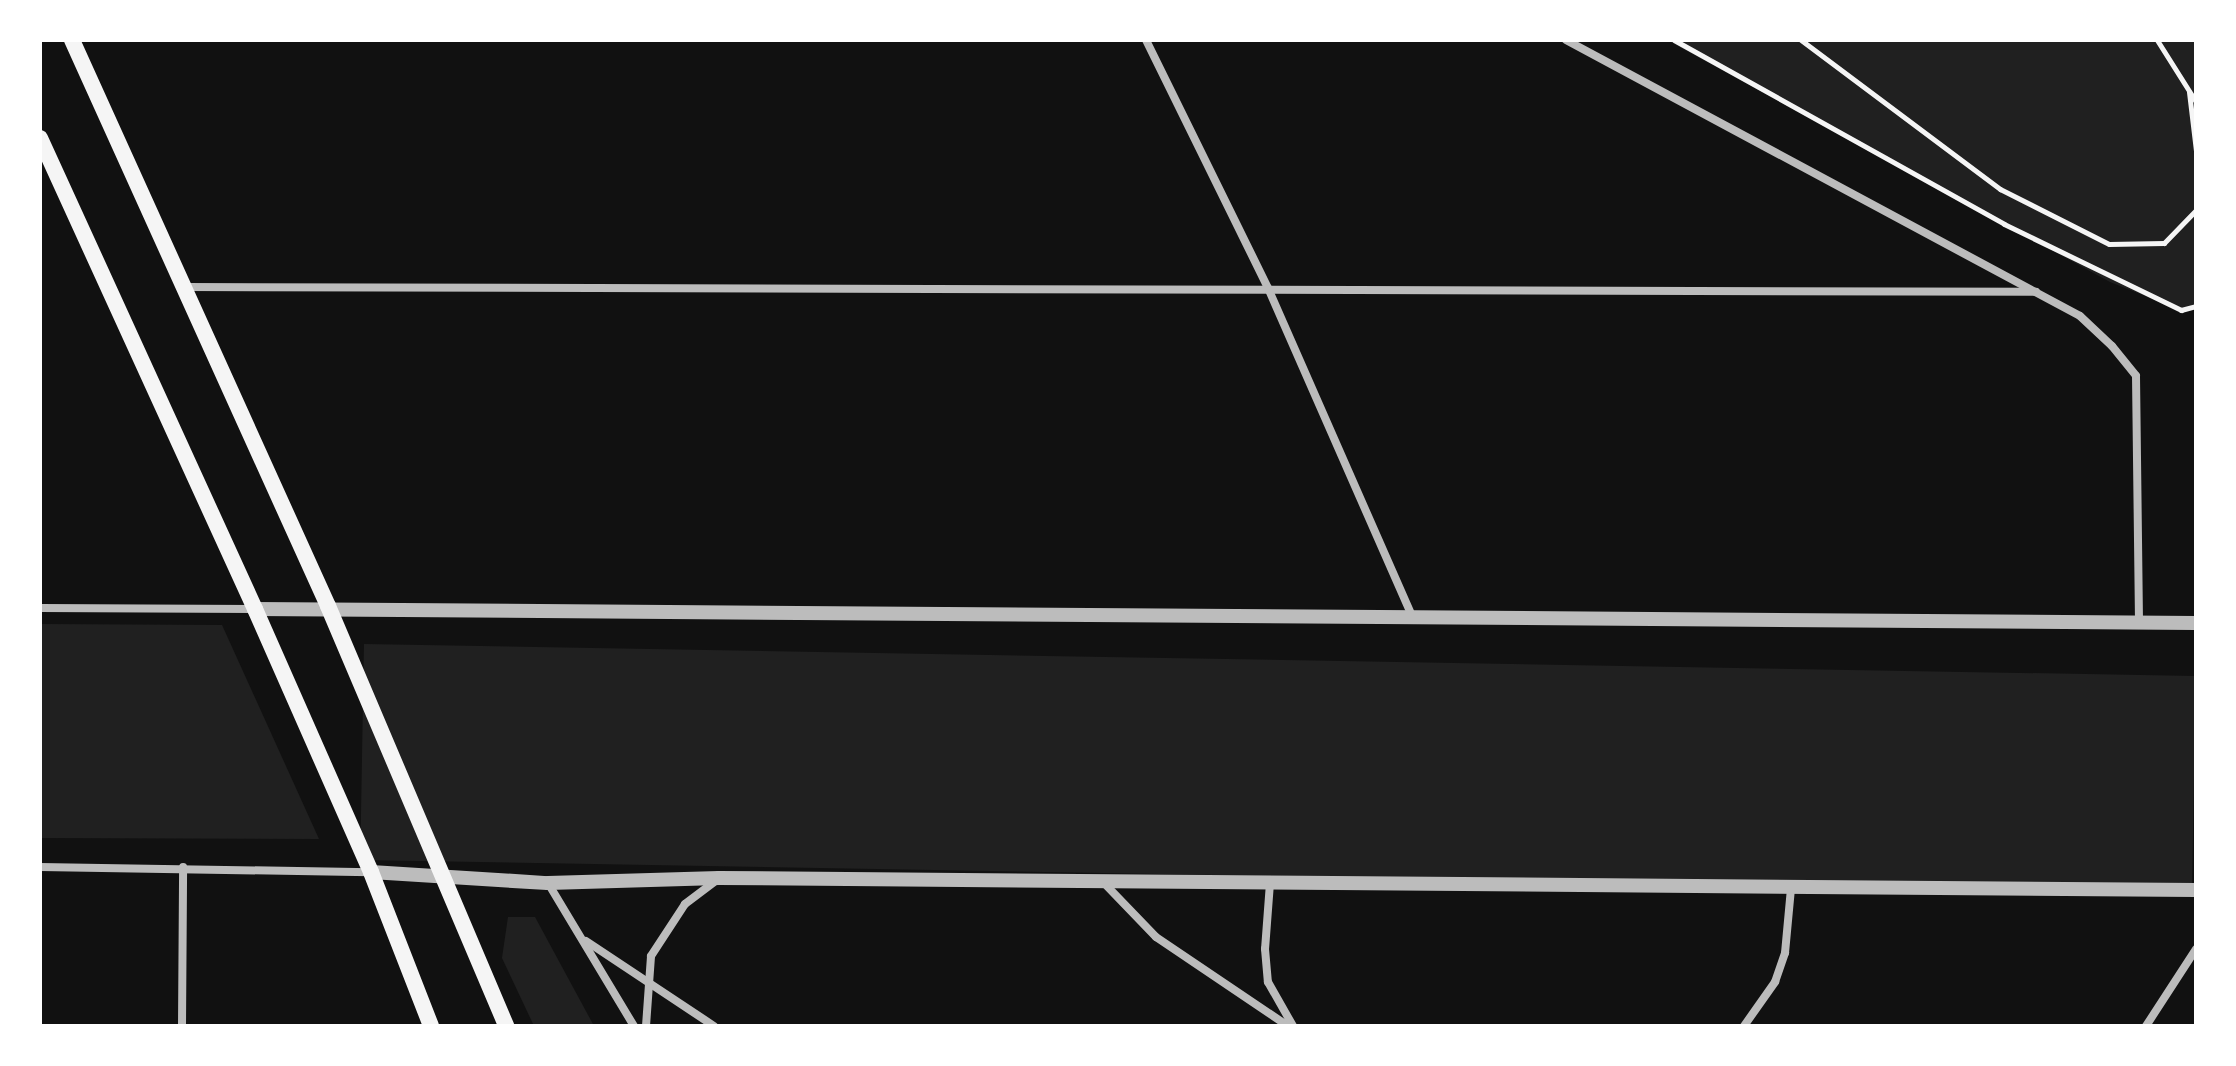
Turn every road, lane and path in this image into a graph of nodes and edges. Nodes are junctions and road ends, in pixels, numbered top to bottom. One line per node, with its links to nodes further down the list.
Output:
1 (72, 40): 12 (main road)
2 (1146, 40): 13 (street)
3 (1566, 40): 14 (street)
4 (1674, 40): 15 (path)
5 (1801, 40): 11 (path)
6 (2157, 40): 7 (path)
7 (2189, 90): 8 (path); 10 (path)
8 (2196, 102)
9 (40, 138): 18 (main road)
10 (2196, 151)
11 (2196, 210)
12 (182, 287): 13 (street); 16 (main road)
13 (1268, 288): 14 (street); 19 (street)
14 (2036, 292): 20 (street)
15 (2196, 306)
16 (328, 606): 18 (street); 19 (street); 25 (main road)
17 (40, 608): 18 (street)
18 (255, 609): 24 (main road)
19 (1411, 614): 20 (street)
20 (2139, 623): 21 (street)
21 (2196, 623)
22 (40, 867): 23 (street)
23 (183, 867): 24 (street); 35 (street)
24 (371, 872): 25 (street); 36 (main road)
25 (440, 876): 27 (street); 37 (main road)
26 (719, 878): 27 (street); 28 (street); 34 (street)
27 (548, 883): 32 (street)
28 (1104, 883): 29 (street); 41 (street)
29 (1270, 883): 30 (street); 41 (street)
30 (1791, 888): 31 (street); 42 (street)
31 (2196, 890)
32 (586, 940): 34 (street); 38 (street)
33 (2196, 949): 43 (street)
34 (646, 979): 39 (street); 40 (street)
35 (182, 1026)
36 (431, 1026)
37 (506, 1026)
38 (634, 1026)
39 (646, 1026)
40 (714, 1026)
41 (1290, 1026)
42 (1744, 1026)
43 (2146, 1026)

